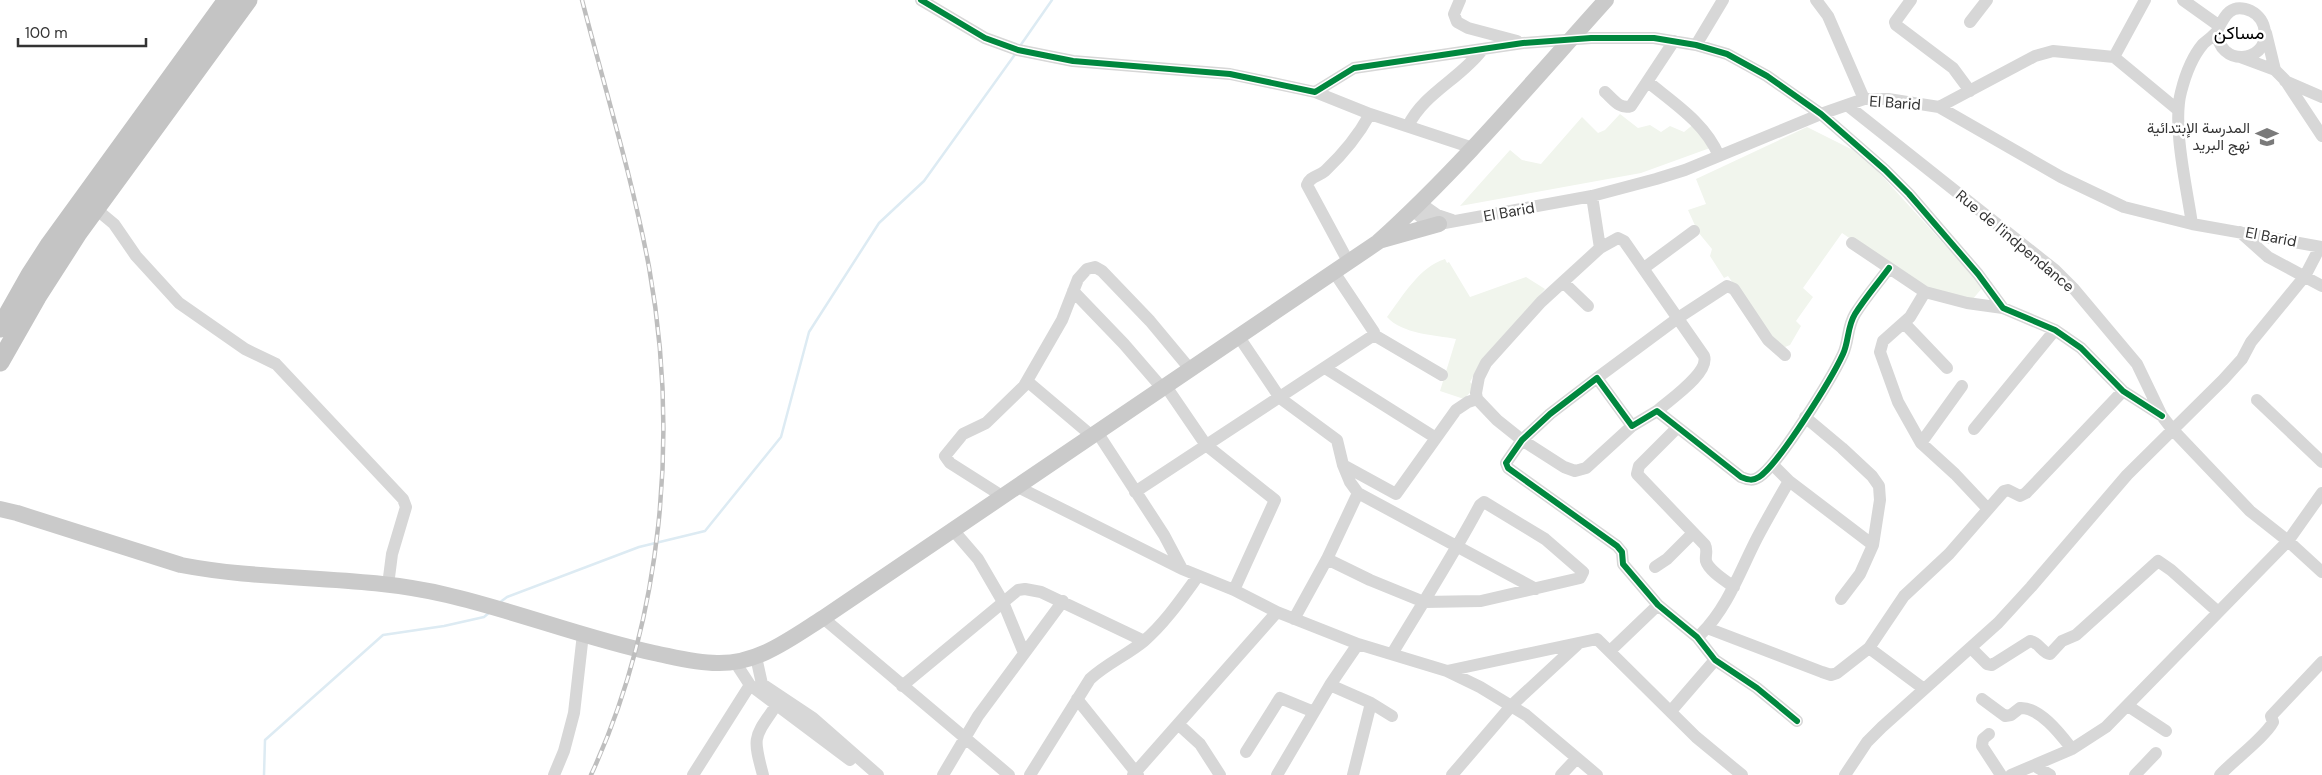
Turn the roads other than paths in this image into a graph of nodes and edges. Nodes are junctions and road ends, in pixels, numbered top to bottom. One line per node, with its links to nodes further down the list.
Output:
1 (227, 0): 19 (highway)
2 (248, 0): 19 (highway)
3 (921, 0): 31 (street)
4 (1460, 0): 20 (street)
5 (1606, 0): 17 (main road)
6 (1722, 0): 21 (street)
7 (1911, 0): 30 (street)
8 (1986, 0): 14 (street)
9 (2145, 0): 25 (street)
10 (2185, 0): 16 (street)
11 (2252, 0): 15 (street)
12 (1819, 1): 35 (street)
13 (2232, 5): 15 (street); 16 (street)
14 (1970, 22)
15 (2262, 22): 26 (street); 27 (street)
16 (2217, 28): 22 (street); 24 (street)
17 (1570, 39): 18 (street); 20 (street); 43 (main road)
18 (1674, 41): 21 (street); 29 (street)
19 (206, 42): 33 (highway)
20 (1523, 43): 23 (street)
21 (1696, 45): 40 (street)
22 (2203, 45): 24 (street); 38 (street)
23 (1482, 50): 31 (street); 41 (street)
24 (2223, 50): 26 (street)
25 (2114, 56): 30 (street); 38 (street)
26 (2240, 58): 27 (street)
27 (2275, 70): 28 (street)
28 (2285, 80): 34 (street); 42 (street)
29 (1648, 82): 32 (street); 44 (street)
30 (1970, 91): 37 (street)
31 (1316, 92): 39 (street)
32 (1605, 92)
33 (169, 93): 47 (highway); 70 (highway)
34 (2322, 97)
35 (1864, 99): 36 (street, El Barid); 37 (street, El Barid)
36 (1847, 105): 40 (street, El Barid); 89 (street, Rue de l'indpendance)
37 (1939, 108): 50 (street, El Barid)
38 (2178, 110): 50 (street)
39 (1370, 114): 41 (street); 57 (street)
40 (1821, 114): 44 (street, El Barid); 67 (street)
41 (1408, 126): 43 (street)
42 (2322, 136)
43 (1473, 148): 46 (main road)
44 (1719, 156): 45 (street, El Barid)
45 (1592, 196): 48 (street, El Barid); 56 (street)
46 (1417, 206): 48 (street); 49 (street); 53 (main road)
47 (96, 209): 75 (highway); 125 (street)
48 (1457, 221): 49 (street, El Barid)
49 (1439, 224): 53 (main road)
50 (2192, 224): 52 (street, El Barid)
51 (1694, 231): 58 (street)
52 (2240, 232): 55 (street, El Barid); 61 (street)
53 (1378, 242): 57 (main road)
54 (1852, 243): 59 (street)
55 (2321, 247): 61 (street)
56 (1600, 248): 58 (street); 62 (street)
57 (1349, 263): 60 (main road)
58 (1644, 268): 68 (street)
59 (1889, 268): 65 (street); 90 (street)
60 (1334, 272): 72 (street); 73 (main road)
61 (2305, 276): 63 (street); 94 (street)
62 (1563, 282): 66 (street); 86 (street)
63 (2322, 286)
64 (1073, 291): 78 (street); 81 (street); 82 (street)
65 (1925, 292): 67 (street); 69 (street)
66 (1588, 306)
67 (2003, 308): 71 (street)
68 (1678, 318): 74 (street); 80 (street); 88 (street)
69 (1904, 323): 77 (street); 98 (street)
70 (0, 328)
71 (2055, 330): 84 (street); 93 (street)
72 (1374, 335): 76 (street); 79 (street)
73 (1239, 337): 78 (main road); 85 (street)
74 (1785, 355)
75 (0, 362)
76 (1325, 368): 85 (street); 96 (street)
77 (1947, 368)
78 (1190, 369): 82 (main road)
79 (1442, 375)
80 (1597, 378): 91 (street); 97 (street)
81 (1027, 381): 95 (street); 109 (street)
82 (1164, 386): 95 (main road); 99 (street)
83 (1962, 386): 98 (street)
84 (2123, 391): 89 (street); 113 (street)
85 (1280, 398): 99 (street); 101 (street)
86 (1477, 399): 96 (street); 97 (street)
87 (2257, 400): 100 (street)
88 (1657, 411): 91 (street); 92 (street)
89 (2162, 416): 94 (street, Rue de l'indpendance)
90 (1805, 417): 102 (street); 118 (street)
91 (1632, 426): 97 (street)
92 (1677, 428): 102 (street); 116 (street)
93 (1974, 428)
94 (2172, 430): 117 (street, Rue de l'indpendance); 145 (street)
95 (1094, 434): 104 (main road); 105 (street)
96 (1436, 438): 108 (street)
97 (1522, 440): 133 (street)
98 (1921, 444): 113 (street)
99 (1206, 445): 105 (street); 128 (street)
100 (2322, 462)
101 (1343, 465): 106 (street); 108 (street)
102 (1773, 465): 103 (street)
103 (1789, 481): 118 (street); 126 (street)
104 (1016, 486): 109 (main road); 122 (street)
105 (1135, 492): 122 (street)
106 (1358, 493): 112 (street); 120 (street)
107 (2322, 493): 117 (street)
108 (1396, 494): 112 (street)
109 (1002, 496): 115 (main road)
110 (0, 504): 114 (main road)
111 (0, 509): 114 (main road)
112 (1387, 509): 119 (street)
113 (1988, 510): 144 (street)
114 (17, 513): 125 (main road)
115 (952, 530): 131 (street); 136 (main road)
116 (1692, 534): 121 (street); 126 (street)
117 (2288, 541): 123 (street, Rue de l'indpendance); 134 (street)
118 (1873, 545): 129 (street)
119 (1457, 548): 127 (street); 127 (street); 132 (street)
120 (1327, 559): 132 (street); 137 (street)
121 (1655, 568)
122 (1182, 569): 124 (street)
123 (2321, 569)
124 (1198, 576): 128 (street); 141 (street)
125 (388, 585): 139 (main road)
126 (1734, 587): 138 (street)
127 (1536, 589): 132 (street)
128 (1234, 590): 135 (street)
129 (1841, 599)
130 (1064, 601): 131 (street); 141 (street); 147 (street)
131 (1003, 602): 147 (street); 156 (street)
132 (1424, 602): 148 (street)
133 (1658, 605): 140 (street); 146 (street)
134 (2217, 611): 145 (street); 163 (street)
135 (1277, 612): 137 (street); 168 (street)
136 (823, 618): 149 (main road); 156 (street)
137 (1294, 619): 143 (street)
138 (1707, 628): 140 (street); 144 (street)
139 (583, 634): 151 (main road); 178 (street)
140 (1698, 637): 150 (street)
141 (1144, 641): 158 (street)
142 (1581, 641): 146 (street); 153 (street); 162 (street)
143 (1358, 644): 148 (street); 155 (street)
144 (1869, 648): 157 (street)
145 (1971, 648): 157 (street)
146 (1610, 651): 164 (street)
147 (1024, 653): 171 (street)
148 (1392, 654): 153 (street)
149 (756, 657): 151 (main road); 182 (street)
150 (1715, 660): 164 (street); 167 (street)
151 (735, 662): 154 (street)
152 (2322, 662): 198 (street)
153 (1447, 671): 162 (street)
154 (750, 684): 161 (street); 179 (street)
155 (1330, 685): 160 (street); 165 (street)
156 (902, 686): 171 (street)
157 (1924, 689): 193 (street)
158 (1077, 699): 177 (street); 185 (street)
159 (1982, 699): 172 (street)
160 (1371, 702): 166 (street); 188 (street)
161 (777, 704): 180 (street); 181 (street)
162 (1512, 704): 175 (street); 189 (street)
163 (2128, 706): 169 (street); 172 (street)
164 (1671, 711): 192 (street)
165 (1314, 712): 173 (street); 187 (street)
166 (1392, 716)
167 (1797, 721)
168 (1178, 724): 177 (street); 186 (street)
169 (2166, 731)
170 (1989, 734): 194 (street)
171 (964, 739): 183 (street); 184 (street)
172 (2072, 749): 176 (street)
173 (1246, 752)
174 (2156, 753): 197 (street)
175 (1577, 758): 190 (street); 191 (street)
176 (2035, 766): 195 (street); 196 (street)
177 (1136, 774)
178 (554, 775)
179 (693, 775)
180 (763, 775)
181 (868, 775)
182 (878, 775)
183 (943, 775)
184 (1009, 775)
185 (1030, 775)
186 (1220, 775)
187 (1277, 775)
188 (1353, 775)
189 (1452, 775)
190 (1561, 775)
191 (1597, 775)
192 (1742, 775)
193 (1845, 775)
194 (2001, 775)
195 (2011, 775)
196 (2050, 775)
197 (2135, 775)
198 (2220, 775)

